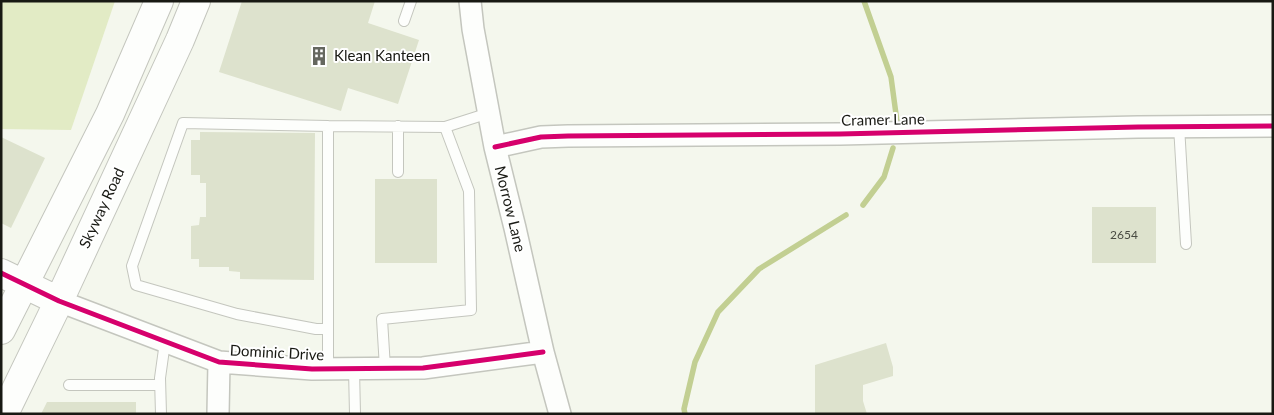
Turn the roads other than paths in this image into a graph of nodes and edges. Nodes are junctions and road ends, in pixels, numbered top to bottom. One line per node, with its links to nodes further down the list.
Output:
1 (159, 1): 15 (main road)
2 (196, 1): 16 (main road, Skyway Road)
3 (410, 1): 5 (lane)
4 (470, 1): 6 (street, Morrow Lane)
5 (404, 21)
6 (488, 113): 9 (lane); 12 (street, Morrow Lane)
7 (328, 126): 8 (lane); 17 (lane); 17 (lane)
8 (398, 126): 9 (lane); 13 (lane)
9 (445, 126): 22 (lane)
10 (1179, 126): 11 (street, Cramer Lane); 12 (street, Cramer Lane); 14 (lane)
11 (1273, 126)
12 (495, 147): 20 (street, Morrow Lane)
13 (398, 172)
14 (1186, 244)
15 (12, 278): 16 (main road, Dominic Drive); 18 (main road)
16 (59, 301): 19 (street, Dominic Drive); 27 (main road, Skyway Road)
17 (328, 329): 23 (lane)
18 (1, 330)
19 (164, 342): 21 (street, Dominic Drive); 26 (lane)
20 (543, 352): 22 (street, Dominic Drive); 31 (street, Morrow Lane)
21 (219, 362): 23 (street, Dominic Drive); 29 (street)
22 (385, 368): 24 (street, Dominic Drive)
23 (328, 369): 24 (street, Dominic Drive)
24 (354, 369): 30 (lane)
25 (69, 385): 26 (lane)
26 (160, 385): 28 (lane)
27 (4, 414)
28 (161, 414)
29 (218, 414)
30 (355, 414)
31 (560, 414)

